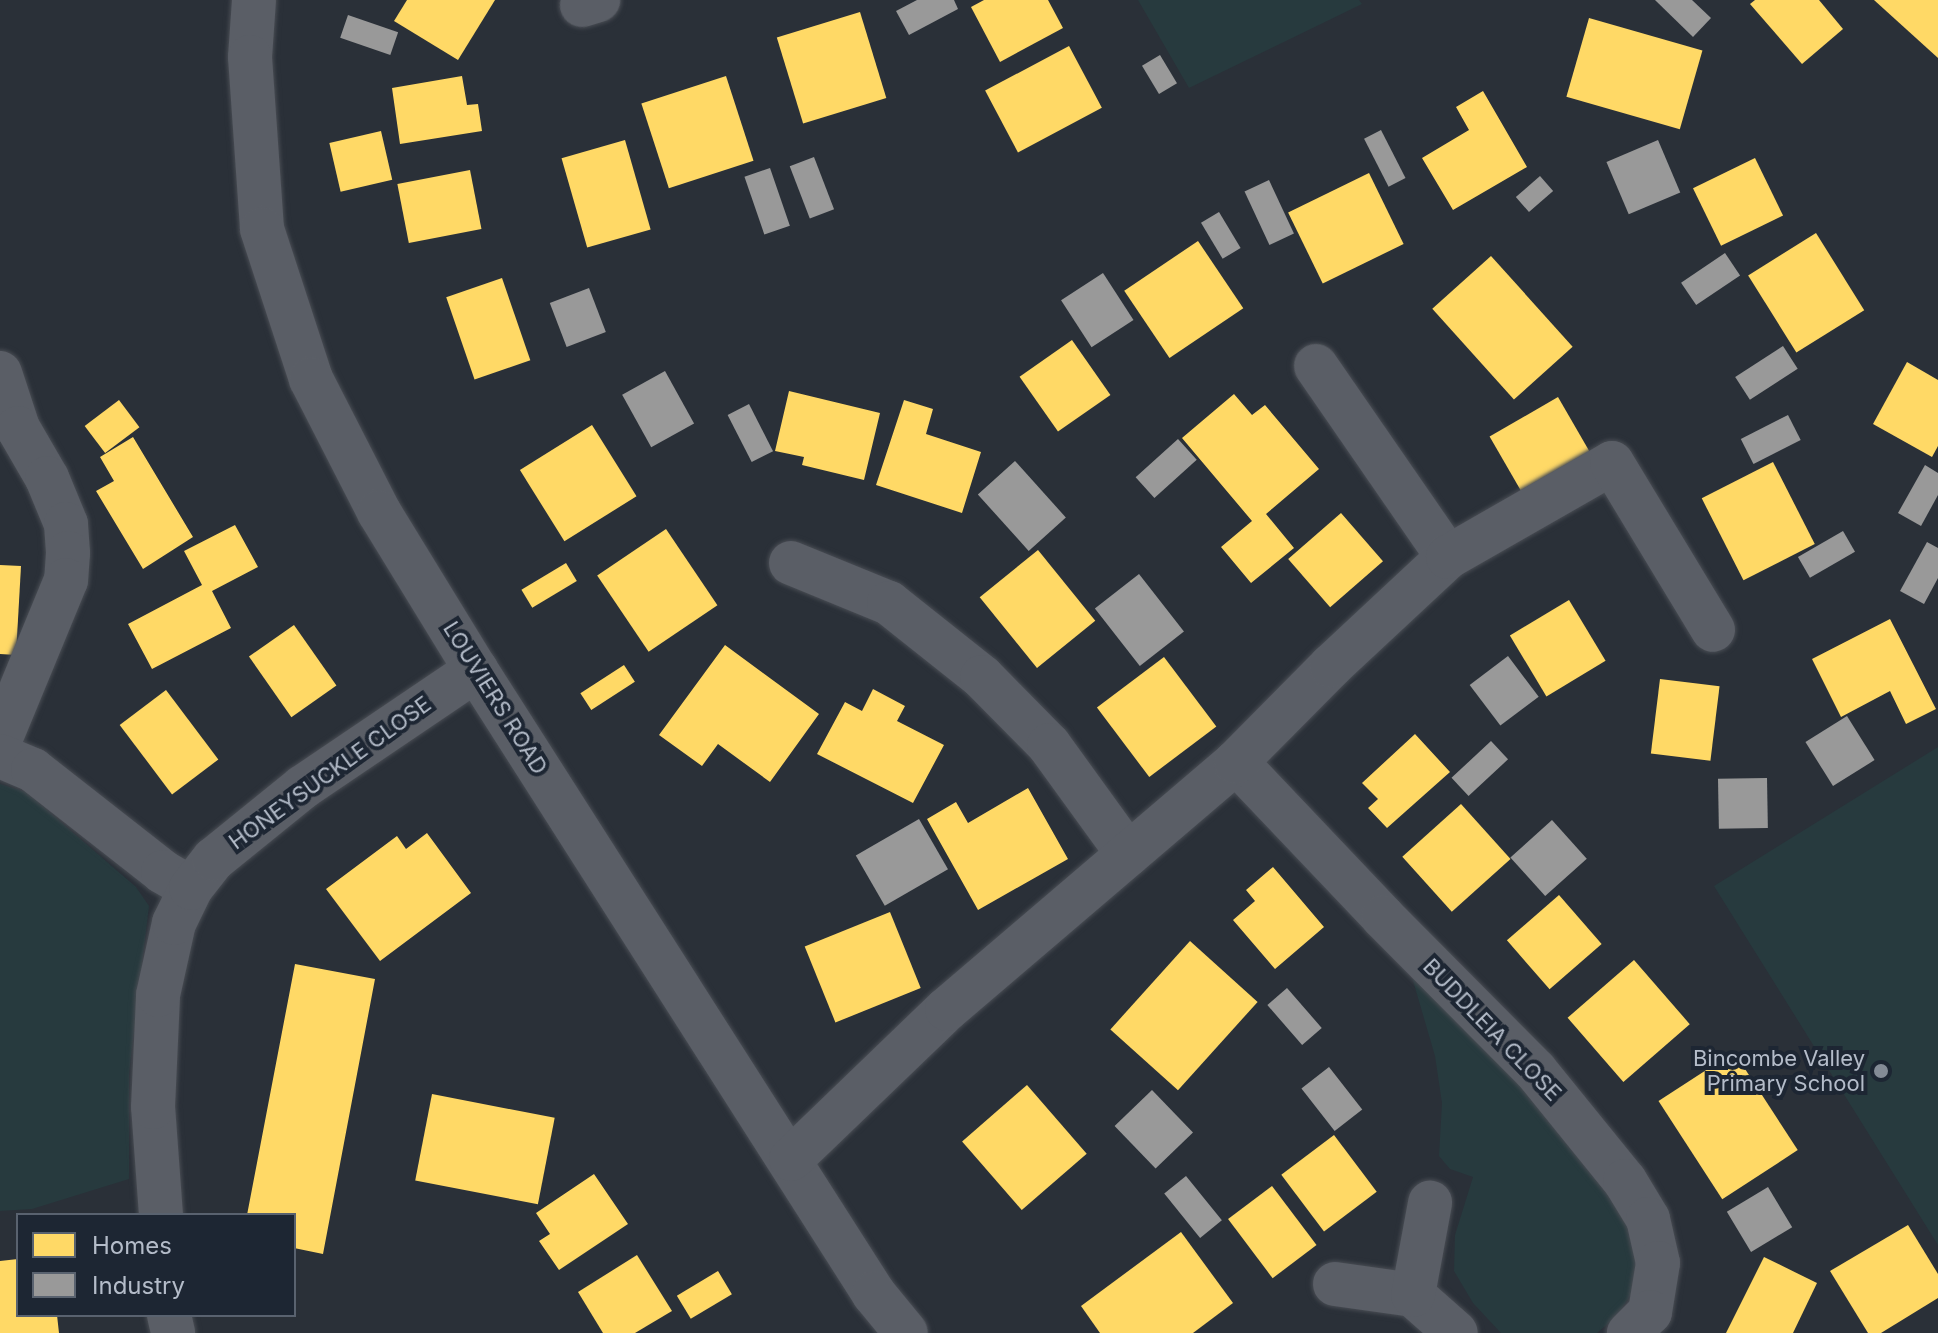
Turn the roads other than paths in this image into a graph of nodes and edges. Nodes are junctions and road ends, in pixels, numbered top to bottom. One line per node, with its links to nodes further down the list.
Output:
1 (254, 0): 7 (street, LOUVIERS ROAD)
2 (1316, 366): 4 (street)
3 (0, 373): 8 (street)
4 (1448, 557): 6 (street); 10 (street)
5 (791, 563): 11 (street)
6 (1713, 630)
7 (476, 670): 12 (street, HONEYSUCKLE CLOSE); 13 (street, LOUVIERS ROAD)
8 (0, 740)
9 (0, 756): 12 (street)
10 (1236, 762): 11 (street); 18 (street, BUDDLEIA CLOSE)
11 (1128, 854): 13 (street)
12 (191, 888): 15 (street, HONEYSUCKLE CLOSE)
13 (791, 1159): 19 (street, LOUVIERS ROAD)
14 (1430, 1203): 17 (street)
15 (161, 1213)
16 (1335, 1284): 17 (street)
17 (1413, 1295): 20 (street)
18 (1652, 1326)
19 (906, 1333)
20 (1456, 1333)

